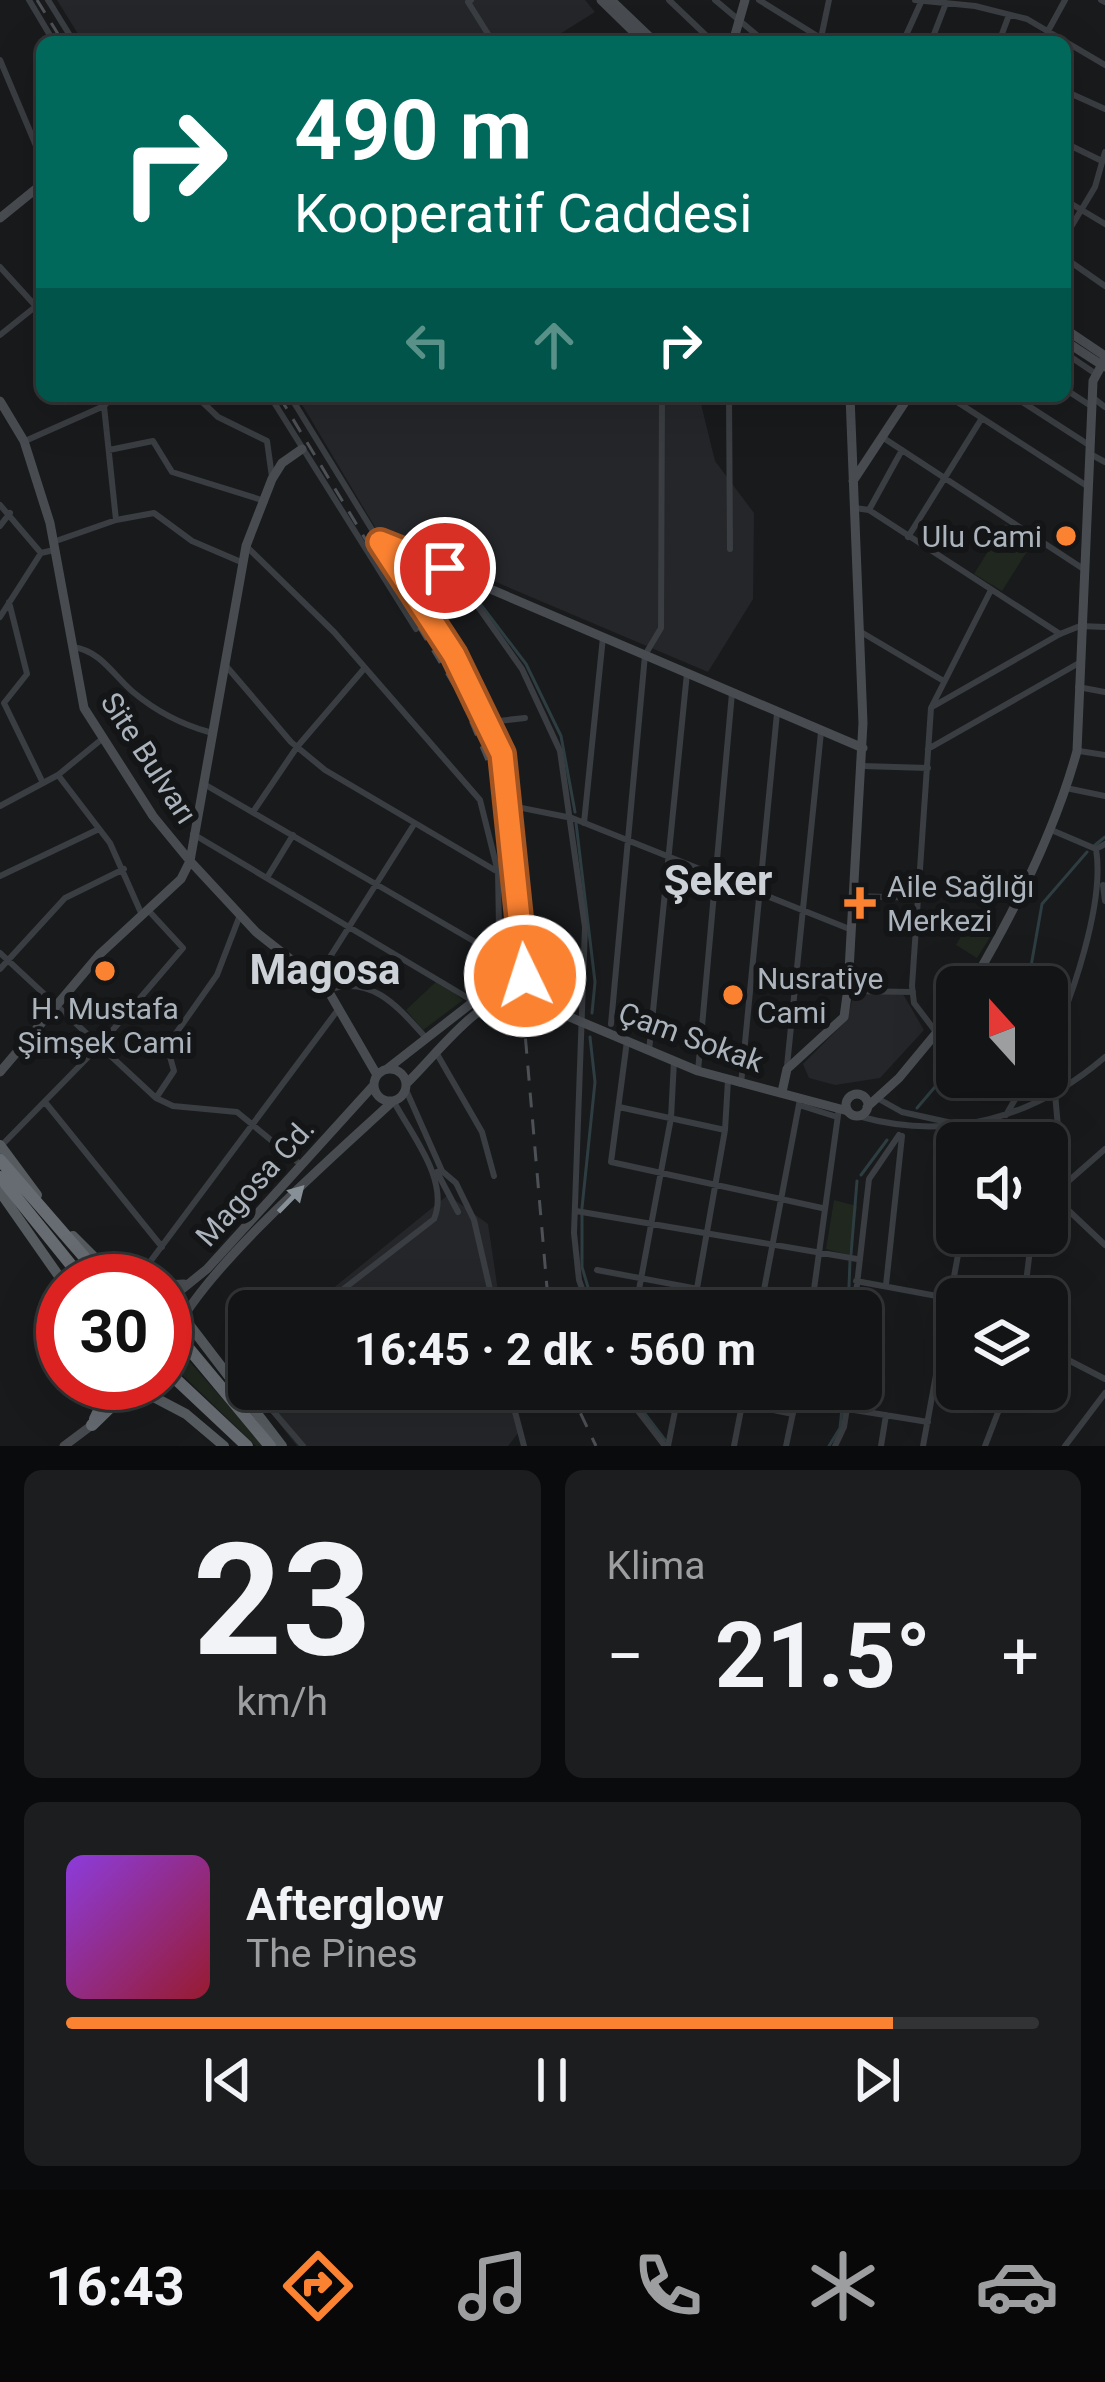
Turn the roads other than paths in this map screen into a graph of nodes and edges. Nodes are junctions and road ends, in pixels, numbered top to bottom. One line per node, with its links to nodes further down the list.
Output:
1 (29, 0): 17 (street)
2 (48, 0): 18 (street)
3 (471, 0): 19 (street)
4 (601, 0): 20 (street)
5 (611, 0): 21 (street)
6 (669, 0): 22 (street)
7 (715, 0): 15 (street)
8 (745, 0): 15 (street)
9 (759, 0): 25 (street)
10 (829, 0): 26 (street)
11 (919, 0): 13 (street); 27 (street)
12 (1065, 0): 16 (street)
13 (946, 2): 14 (street); 28 (street)
14 (1009, 15): 16 (street); 29 (street)
15 (739, 23): 23 (street); 24 (street)
16 (1047, 28): 30 (street); 31 (street)
17 (50, 36)
18 (70, 36)
19 (489, 36)
20 (638, 36)
21 (649, 36)
22 (706, 36)
23 (735, 36)
24 (757, 36)
25 (818, 36)
26 (824, 36)
27 (905, 36)
28 (933, 36)
29 (1001, 36)
30 (1044, 36)
31 (1060, 36)
32 (1071, 43): 34 (street)
33 (0, 60): 38 (street)
34 (1105, 64)
35 (1071, 95): 36 (street)
36 (1105, 109)
37 (1071, 145): 39 (street)
38 (36, 146)
39 (1104, 159): 42 (street)
40 (36, 189): 43 (street)
41 (1071, 203): 42 (street)
42 (1083, 210): 44 (street); 45 (street)
43 (0, 218)
44 (1105, 224)
45 (1071, 228)
46 (1071, 261): 48 (street)
47 (0, 267): 49 (street)
48 (1105, 286)
49 (36, 307)
50 (36, 312): 51 (street)
51 (0, 335)
52 (1071, 335): 55 (street)
53 (1071, 344): 55 (street)
54 (1071, 355): 55 (street)
55 (1102, 364): 69 (street)
56 (1071, 391): 69 (street)
57 (0, 401): 74 (street, Site Bulvarı)
58 (102, 402): 70 (street)
59 (108, 402): 70 (street)
60 (202, 402): 81 (street)
61 (274, 402): 75 (street)
62 (294, 402): 92 (street)
63 (662, 402): 110 (street)
64 (728, 402): 95 (street)
65 (850, 402): 82 (street)
66 (905, 402): 73 (street)
67 (957, 402): 72 (street)
68 (1022, 402): 76 (street)
69 (1092, 402): 71 (street); 76 (street)
70 (104, 406): 74 (street); 77 (street)
71 (1105, 407)
72 (982, 418): 80 (street); 83 (street)
73 (882, 436): 78 (street); 82 (street)
74 (24, 441): 93 (street, Site Bulvarı)
75 (302, 449): 81 (street); 105 (street)
76 (1089, 449): 79 (street); 83 (street)
77 (109, 450): 84 (street); 89 (street)
78 (902, 450): 80 (street); 87 (street)
79 (1105, 462)
80 (945, 478): 91 (street); 99 (street)
81 (272, 479): 84 (street)
82 (853, 481): 86 (street)
83 (1087, 486): 99 (street)
84 (265, 501): 94 (street)
85 (0, 505): 88 (street)
86 (855, 508): 87 (street); 106 (street)
87 (868, 510): 91 (street)
88 (10, 513): 90 (street); 96 (street)
89 (116, 520): 93 (street); 97 (street)
90 (0, 526)
91 (908, 537): 100 (street)
92 (380, 542): 98 (street); 108 (street)
93 (53, 546): 96 (street); 109 (street, Site Bulvarı)
94 (247, 546): 97 (street); 113 (street)
95 (730, 549)
96 (41, 553): 101 (street)
97 (244, 563): 112 (street)
98 (397, 568): 123 (street); 142 (street)
99 (1082, 568): 103 (street)
100 (991, 590): 107 (street); 115 (street)
101 (9, 602): 102 (street); 119 (street)
102 (0, 617)
103 (1081, 626): 104 (street); 107 (street); 111 (street)
104 (1105, 627)
105 (416, 629)
106 (861, 632): 115 (street); 128 (street)
107 (1060, 634): 120 (street)
108 (603, 637): 110 (street); 143 (street)
109 (70, 646): 124 (street); 126 (street, Site Bulvarı)
110 (645, 655): 114 (street); 149 (street)
111 (1079, 663): 116 (street); 129 (street)
112 (224, 664): 124 (street); 127 (street)
113 (363, 670): 127 (street); 154 (street)
114 (687, 674): 118 (street); 151 (street)
115 (942, 680): 120 (street)
116 (1078, 687): 117 (street); 130 (street)
117 (1105, 692)
118 (732, 693): 121 (street); 157 (street)
119 (2, 704): 136 (street)
120 (931, 708): 129 (street)
121 (777, 713): 125 (street); 160 (street)
122 (525, 718): 123 (street)
123 (490, 722): 139 (street)
124 (209, 732): 135 (street)
125 (821, 732): 128 (street); 165 (street)
126 (102, 739): 134 (street); 152 (street, Site Bulvarı)
127 (297, 748): 141 (street); 144 (street)
128 (863, 748): 132 (street)
129 (928, 749): 133 (street)
130 (1076, 751): 131 (street); 137 (street)
131 (1105, 755)
132 (862, 766): 133 (street); 161 (street)
133 (928, 768): 162 (street)
134 (58, 775): 136 (street); 145 (street)
135 (201, 782): 141 (street); 147 (street)
136 (43, 783): 140 (street)
137 (1066, 788): 138 (street); 146 (street)
138 (1105, 796)
139 (507, 805): 142 (street); 174 (street)
140 (0, 806)
141 (253, 812): 148 (street)
142 (572, 818): 143 (street); 185 (street)
143 (584, 823): 149 (street)
144 (413, 826): 154 (street); 159 (street)
145 (99, 829): 153 (street); 155 (street)
146 (1049, 829): 150 (street); 172 (street)
147 (193, 834): 152 (street); 156 (street)
148 (293, 835): 156 (street); 159 (street)
149 (627, 841): 151 (street); 186 (street)
150 (1102, 847): 158 (street)
151 (669, 859): 157 (street); 191 (street)
152 (190, 861): 164 (street); 166 (street, Site Bulvarı)
153 (124, 869): 164 (street); 171 (street)
154 (498, 872): 170 (street)
155 (0, 876)
156 (268, 876): 167 (street)
157 (714, 877): 160 (street); 196 (street)
158 (1102, 881): 163 (street); 181 (street)
159 (378, 882): 167 (street); 170 (street)
160 (759, 896): 165 (street); 200 (street)
161 (854, 896): 162 (street); 168 (street)
162 (920, 898): 180 (street)
163 (1105, 901)
164 (145, 913): 183 (street); 190 (street)
165 (803, 913): 168 (street); 195 (street)
166 (240, 915): 175 (street, Site Bulvarı); 204 (street)
167 (350, 926): 175 (street); 182 (street)
168 (852, 930): 179 (street)
169 (0, 953): 171 (street)
170 (501, 957): 176 (street)
171 (8, 960): 173 (street); 183 (street)
172 (983, 966)
173 (0, 969)
174 (525, 976): 176 (street, Magosa Cd.); 177 (street)
175 (316, 979): 178 (street, Site Bulvarı)
176 (500, 981): 182 (street, Magosa Cd.)
177 (526, 989): 185 (street, Çam Sokak); 192 (street)
178 (328, 990): 184 (street, Site Bulvarı); 188 (street)
179 (848, 991): 180 (street); 195 (street)
180 (913, 992): 187 (street)
181 (1068, 997)
182 (473, 1000): 188 (street, Magosa Cd.)
183 (54, 1006): 190 (street); 197 (street)
184 (339, 1007): 198 (street, Site Bulvarı); 218 (street)
185 (580, 1021): 189 (street, Çam Sokak); 233 (street)
186 (610, 1024)
187 (936, 1033): 205 (street)
188 (426, 1038): 198 (street, Magosa Cd.)
189 (627, 1041): 191 (street, Çam Sokak); 211 (street)
190 (98, 1046): 204 (street); 209 (street)
191 (649, 1051): 194 (street, Çam Sokak)
192 (437, 1054): 202 (street); 226 (street)
193 (1105, 1057): 201 (street)
194 (674, 1061): 196 (street, Çam Sokak); 213 (street)
195 (787, 1070): 203 (street)
196 (698, 1071): 199 (street, Çam Sokak)
197 (0, 1072)
198 (379, 1077): 202 (street); 210 (street); 223 (street, Magosa Cd.)
199 (728, 1080): 200 (street, Çam Sokak); 219 (street)
200 (741, 1084): 203 (street, Çam Sokak)
201 (1068, 1084)
202 (406, 1087): 210 (street, Magosa Cd.); 225 (street)
203 (782, 1093): 208 (street, Çam Sokak)
204 (156, 1098): 218 (street)
205 (877, 1098): 212 (street); 215 (street)
206 (1016, 1098): 214 (street)
207 (1046, 1098): 214 (street)
208 (800, 1100): 212 (street, Çam Sokak); 231 (street)
209 (45, 1102): 220 (street); 240 (street)
210 (393, 1102): 225 (street); 249 (street, Magosa Cd., one-way to 210)
211 (619, 1107): 213 (street); 224 (street)
212 (850, 1112): 217 (street); 232 (street)
213 (670, 1118): 219 (street); 224 (street)
214 (1004, 1118): 216 (street)
215 (945, 1122)
216 (991, 1122)
217 (936, 1123)
218 (252, 1124): 223 (street); 240 (street)
219 (725, 1130): 229 (street)
220 (0, 1146): 245 (main road)
221 (1105, 1149): 228 (street)
222 (0, 1160): 244 (highway)
223 (303, 1166): 249 (street, Magosa Cd.)
224 (660, 1170): 229 (street); 236 (street)
225 (437, 1172): 234 (street); 255 (street); 256 (street)
226 (494, 1176)
227 (0, 1178): 243 (highway)
228 (1068, 1181)
229 (716, 1183): 231 (street); 237 (street)
230 (0, 1192): 242 (main road)
231 (780, 1202): 232 (street); 239 (street)
232 (822, 1208): 241 (street)
233 (576, 1211): 236 (street); 257 (street)
234 (458, 1212)
235 (1068, 1213): 238 (street)
236 (651, 1222): 237 (street); 250 (street)
237 (706, 1235): 239 (street); 254 (street)
238 (1105, 1245)
239 (772, 1246): 241 (street); 261 (street)
240 (162, 1247): 246 (street)
241 (819, 1253): 247 (street); 262 (street)
242 (43, 1254)
243 (62, 1254)
244 (81, 1254)
245 (91, 1254)
246 (158, 1254)
247 (856, 1259): 251 (street); 253 (street)
248 (598, 1270): 250 (street)
249 (212, 1274): 252 (street, Magosa Cd.); 265 (street, Magosa Cd.)
250 (641, 1278): 254 (street); 258 (street)
251 (855, 1280): 253 (street); 263 (street)
252 (192, 1282)
253 (886, 1285): 264 (street)
254 (698, 1287): 259 (street); 260 (street)
255 (342, 1290)
256 (490, 1290)
257 (583, 1290)
258 (639, 1290)
259 (697, 1290)
260 (713, 1290)
261 (764, 1290)
262 (814, 1290)
263 (855, 1290)
264 (936, 1295)
265 (192, 1301)
266 (192, 1328): 294 (main road)
267 (192, 1358): 293 (highway)
268 (1068, 1360): 269 (street)
269 (1105, 1379)
270 (936, 1381): 288 (street)
271 (1105, 1393): 304 (street)
272 (192, 1394): 292 (highway)
273 (99, 1410): 289 (highway)
274 (107, 1410): 289 (highway)
275 (178, 1410): 291 (main road)
276 (272, 1410): 295 (street)
277 (514, 1410): 296 (street)
278 (638, 1410): 297 (street)
279 (674, 1410): 297 (street)
280 (741, 1410): 298 (street)
281 (773, 1410): 286 (street)
282 (794, 1410): 286 (street)
283 (847, 1410): 300 (street)
284 (859, 1410): 287 (street)
285 (999, 1410): 303 (street)
286 (793, 1414): 299 (street)
287 (886, 1415): 288 (street); 301 (street)
288 (928, 1422): 302 (street)
289 (92, 1425): 290 (street)
290 (64, 1446)
291 (224, 1446)
292 (247, 1446)
293 (270, 1446)
294 (281, 1446)
295 (303, 1446)
296 (524, 1446)
297 (666, 1446)
298 (734, 1446)
299 (786, 1446)
300 (835, 1446)
301 (881, 1446)
302 (923, 1446)
303 (986, 1446)
304 (1065, 1446)

